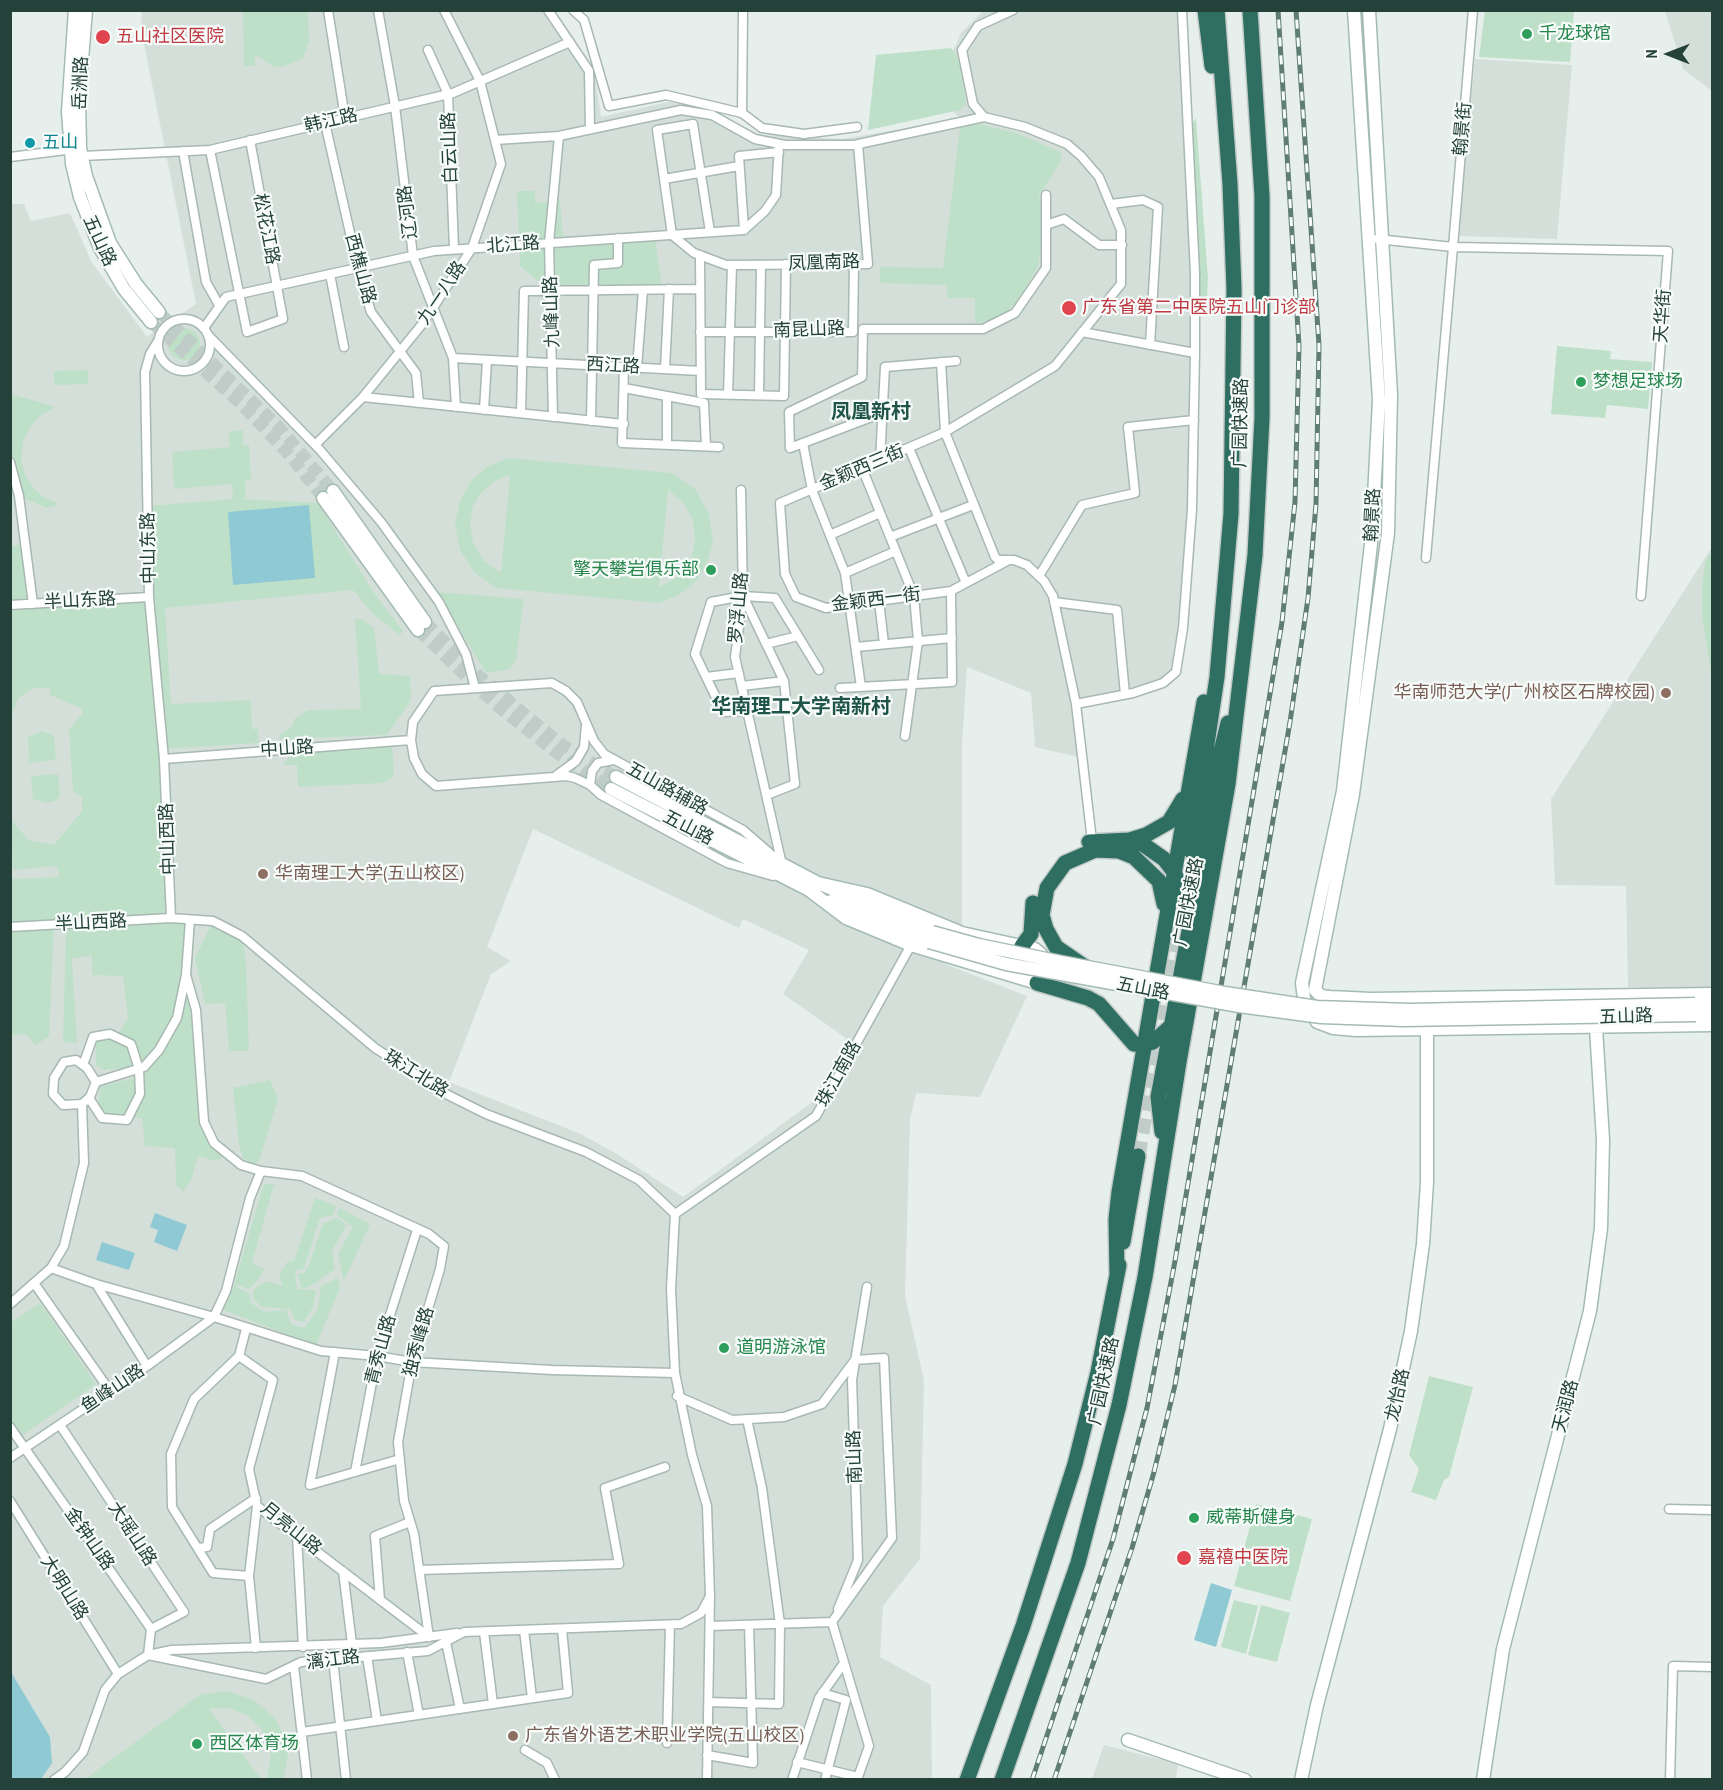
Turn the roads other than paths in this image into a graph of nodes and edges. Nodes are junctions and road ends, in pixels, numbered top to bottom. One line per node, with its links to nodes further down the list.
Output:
1 (75, 10): 34 (street, 岳洲路)
2 (86, 10): 34 (street, 岳洲路)
3 (328, 10): 24 (street)
4 (378, 10): 21 (street, 辽河路)
5 (444, 10): 19 (street, 九一八路)
6 (548, 10): 17 (street)
7 (573, 10): 22 (street)
8 (743, 10): 22 (street)
9 (1014, 10): 23 (street)
10 (1182, 10): 83 (street)
11 (1205, 10): 40 (highway)
12 (1217, 10): 40 (highway, 广园快速路)
13 (1250, 10): 153 (highway, 广园快速路)
14 (1354, 10): 48 (street, 翰景路)
15 (1369, 10): 49 (street, 翰景路)
16 (1473, 10): 52 (street, 翰景街)
17 (570, 42): 19 (street, 韩江路); 27 (street)
18 (428, 50): 20 (street, 白云山路)
19 (480, 81): 20 (street, 韩江路); 30 (street, 九一八路)
20 (448, 94): 21 (street, 韩江路); 54 (street, 白云山路)
21 (395, 106): 24 (street, 韩江路); 56 (street, 辽河路)
22 (742, 113): 26 (street)
23 (984, 117): 31 (street); 42 (street, 金颖西三街)
24 (345, 118): 25 (street, 韩江路)
25 (325, 123): 29 (street, 韩江路); 61 (street, 西樵山路)
26 (856, 127)
27 (590, 128): 28 (street); 32 (street)
28 (559, 136): 30 (street); 50 (street, 九峰山路)
29 (250, 140): 33 (street, 韩江路); 63 (street, 松花江路)
30 (495, 140): 53 (street, 九一八路)
31 (858, 144): 32 (street); 58 (street, 凤凰南路)
32 (779, 148): 37 (street); 44 (street)
33 (210, 150): 35 (street, 韩江路); 69 (street)
34 (77, 151): 35 (street, 韩江路); 36 (street, 韩江路); 72 (street, 五山路)
35 (183, 151): 70 (street)
36 (10, 157)
37 (739, 166): 38 (street); 44 (street)
38 (701, 172): 39 (street); 39 (street); 45 (street)
39 (664, 179): 46 (street)
40 (1230, 184): 133 (highway, 广园快速路)
41 (1046, 195): 43 (street)
42 (1112, 204): 51 (street, 金颖西三街); 80 (street)
43 (1046, 225): 51 (street); 110 (street)
44 (744, 230): 45 (street, 北江路)
45 (710, 232): 46 (street, 北江路)
46 (672, 235): 47 (street, 北江路); 55 (street, 凤凰南路)
47 (618, 238): 50 (street, 北江路); 66 (street)
48 (1370, 239): 49 (street, 天华街); 201 (street, 翰景路)
49 (1383, 240): 52 (street, 天华街); 194 (street, 翰景路)
50 (549, 243): 53 (street, 北江路); 68 (street, 九峰山路)
51 (1122, 245): 78 (street, 金颖西三街)
52 (1453, 246): 130 (street); 139 (street, 天华街)
53 (472, 248): 54 (street, 北江路); 71 (street, 九一八路)
54 (454, 249): 56 (street, 北江路)
55 (700, 255): 59 (street, 凤凰南路); 65 (street)
56 (413, 256): 61 (street, 北江路); 71 (street, 辽河路)
57 (786, 264): 58 (street, 凤凰南路); 60 (street, 凤凰南路); 77 (street)
58 (854, 264): 77 (street, 南昆山路)
59 (732, 265): 60 (street, 凤凰南路); 75 (street)
60 (761, 265): 76 (street)
61 (358, 268): 62 (street, 北江路); 82 (street, 西樵山路)
62 (330, 274): 63 (street, 北江路); 81 (street)
63 (277, 285): 69 (street, 北江路); 69 (street, 松花江路)
64 (669, 289): 65 (street); 67 (street); 93 (street)
65 (700, 289): 74 (street)
66 (595, 290): 67 (street); 68 (street); 90 (street)
67 (643, 290): 92 (street)
68 (551, 291): 87 (street); 89 (street, 九峰山路)
69 (239, 294): 70 (street, 北江路)
70 (219, 305): 73 (street, 北江路)
71 (434, 306): 82 (street, 九一八路); 84 (street, 辽河路)
72 (155, 317)
73 (206, 332): 79 (street); 79 (street); 111 (street)
74 (700, 332): 75 (street, 南昆山路); 94 (street)
75 (730, 332): 76 (street, 南昆山路); 96 (street)
76 (759, 332): 77 (street, 南昆山路); 97 (street)
77 (785, 332): 97 (street)
78 (1082, 332): 80 (street); 109 (street, 金颖西三街)
79 (158, 341): 140 (street, 中山东路)
80 (1150, 345): 83 (street)
81 (344, 347)
82 (400, 351): 99 (street, 九一八路); 100 (street, 西樵山路)
83 (1195, 353): 106 (street)
84 (453, 358): 85 (street, 西江路); 101 (street, 辽河路)
85 (487, 360): 87 (street, 西江路); 102 (street)
86 (956, 361): 88 (street)
87 (524, 362): 89 (street, 西江路); 103 (street)
88 (941, 362): 105 (street); 109 (street)
89 (554, 363): 90 (street, 西江路); 104 (street, 九峰山路)
90 (592, 365): 91 (street, 西江路); 107 (street)
91 (624, 367): 92 (street, 西江路); 95 (street)
92 (637, 368): 93 (street, 西江路)
93 (665, 369): 94 (street, 西江路)
94 (701, 371): 96 (street)
95 (624, 388): 98 (street); 108 (street)
96 (728, 394): 97 (street)
97 (759, 395)
98 (667, 396): 112 (street); 113 (street)
99 (363, 397): 100 (street); 111 (street, 九一八路)
100 (419, 403): 101 (street)
101 (456, 407): 102 (street)
102 (484, 410): 103 (street)
103 (522, 414): 104 (street)
104 (553, 417): 107 (street)
105 (883, 417): 110 (street); 116 (street)
106 (1194, 420): 134 (street); 163 (street)
107 (591, 421): 108 (street)
108 (624, 424): 112 (street)
109 (945, 432): 115 (street, 金颖西三街); 124 (street)
110 (803, 443): 121 (street)
111 (315, 445): 161 (street)
112 (667, 445): 113 (street)
113 (706, 446): 114 (street)
114 (719, 447)
115 (909, 448): 116 (street, 金颖西三街); 126 (street)
116 (880, 460): 118 (street, 金颖西三街)
117 (10, 462): 119 (street)
118 (862, 468): 121 (street, 金颖西三街); 125 (street)
119 (12, 473): 143 (street)
120 (741, 490): 137 (street, 罗浮山路)
121 (812, 490): 123 (street, 金颖西三街); 127 (street)
122 (328, 495): 146 (street)
123 (780, 503): 144 (street, 金颖西一街)
124 (973, 505): 126 (street); 131 (street)
125 (880, 513): 127 (street); 128 (street)
126 (939, 519): 128 (street); 135 (street)
127 (830, 535): 132 (street)
128 (890, 537): 129 (street)
129 (896, 552): 132 (street); 138 (street)
130 (1426, 558)
131 (1009, 560): 134 (street); 135 (street, 金颖西一街)
132 (845, 573): 144 (street)
133 (1227, 575): 171 (highway); 177 (highway, 广园快速路)
134 (1039, 576): 142 (street)
135 (966, 583): 136 (street, 金颖西一街)
136 (951, 591): 138 (street, 金颖西一街); 148 (street)
137 (743, 596): 147 (street); 150 (street); 155 (street, 罗浮山路); 156 (street)
138 (914, 596): 141 (street, 金颖西一街); 149 (street)
139 (1641, 596)
140 (149, 597): 143 (street, 半山东路); 169 (street, 中山东路)
141 (879, 601): 144 (street, 金颖西一街); 151 (street)
142 (1054, 603): 163 (street); 164 (street)
143 (33, 604): 145 (street, 半山东路)
144 (851, 604): 152 (street)
145 (10, 605)
146 (422, 626)
147 (798, 636): 150 (street); 154 (street)
148 (952, 638): 149 (street); 158 (street)
149 (918, 641): 151 (street); 158 (street)
150 (766, 644): 157 (street)
151 (884, 644): 152 (street)
152 (856, 647): 160 (street)
153 (1245, 651): 185 (highway); 207 (highway, 广园快速路)
154 (819, 670)
155 (739, 673): 156 (street); 159 (street, 罗浮山路)
156 (706, 677): 165 (street)
157 (784, 681): 159 (street); 174 (street)
158 (912, 684): 160 (street); 167 (street)
159 (742, 686): 165 (street, 罗浮山路)
160 (861, 687): 162 (street)
161 (475, 688): 166 (street); 168 (street)
162 (840, 688)
163 (1125, 694): 164 (street)
164 (1076, 704): 176 (street)
165 (749, 711): 174 (street, 罗浮山路)
166 (584, 716): 170 (street); 172 (street)
167 (905, 736)
168 (411, 740): 169 (street, 中山路); 172 (street)
169 (164, 759): 182 (street, 中山西路)
170 (615, 760): 173 (street, 五山路辅路); 178 (street, 五山路辅路)
171 (1191, 777): 175 (highway); 179 (highway)
172 (550, 778): 173 (street)
173 (590, 785): 180 (street, 五山路辅路)
174 (767, 795): 178 (street, 罗浮山路)
175 (1130, 840): 176 (highway); 179 (highway)
176 (1092, 841): 189 (highway)
177 (1191, 851)
178 (782, 865): 180 (street, 五山路); 181 (street, 五山路)
179 (1174, 872): 183 (highway); 185 (highway)
180 (785, 878): 181 (street, 五山路)
181 (813, 887): 187 (street, 五山路); 188 (street); 189 (street)
182 (171, 918): 184 (street, 珠江北路); 186 (street, 半山西路)
183 (1166, 918): 190 (highway); 202 (highway)
184 (190, 920): 191 (street); 210 (street, 珠江北路)
185 (1190, 926): 199 (highway)
186 (10, 927)
187 (930, 937): 190 (street, 五山路, bridge); 196 (street, 五山路, bridge)
188 (911, 945): 192 (street); 210 (street, 珠江南路)
189 (1022, 946): 192 (street)
190 (1085, 967): 196 (street, 五山路, bridge)
191 (186, 975): 204 (street); 209 (street, 独秀峰路)
192 (1037, 983): 202 (highway)
193 (1713, 994): 194 (street)
194 (1426, 1000): 201 (street, 龙怡路)
195 (1713, 1004): 196 (street, 五山路)
196 (1696, 1009): 197 (street, 五山路)
197 (1713, 1015)
198 (1713, 1025): 200 (street)
199 (1171, 1026): 202 (highway); 207 (highway)
200 (1596, 1028): 201 (street); 299 (street, 天润路)
201 (1427, 1031): 298 (street, 龙怡路)
202 (1143, 1045): 213 (highway)
203 (82, 1065): 204 (street); 205 (street); 206 (street)
204 (139, 1070): 205 (street); 206 (street)
205 (96, 1082): 206 (street)
206 (86, 1101): 212 (street)
207 (1164, 1150): 296 (highway, 广园快速路)
208 (1138, 1156): 213 (highway, 广园快速路)
209 (261, 1171): 211 (street, 独秀峰路); 218 (street)
210 (675, 1214): 226 (street)
211 (417, 1230): 222 (street, 青秀山路); 224 (street, 独秀峰路)
212 (51, 1268): 214 (street); 215 (street)
213 (1117, 1274): 295 (highway, 广园快速路)
214 (34, 1283): 217 (street); 227 (street)
215 (96, 1284): 218 (street); 225 (street)
216 (867, 1287): 223 (street, 南山路)
217 (10, 1304)
218 (214, 1317): 219 (street); 225 (street, 鱼峰山路)
219 (246, 1329): 220 (street); 221 (street)
220 (335, 1352): 222 (street); 236 (street)
221 (239, 1356): 238 (street, 月亮山路); 243 (street)
222 (376, 1356): 224 (street); 236 (street, 青秀山路)
223 (855, 1360): 229 (street); 249 (street, 南山路); 249 (street)
224 (412, 1362): 226 (street); 234 (street, 独秀峰路)
225 (147, 1366): 227 (street, 鱼峰山路)
226 (675, 1373): 228 (street)
227 (110, 1391): 230 (street, 鱼峰山路)
228 (677, 1396): 229 (street); 247 (street)
229 (747, 1419): 250 (street)
230 (60, 1425): 232 (street, 鱼峰山路); 254 (street, 大瑶山路)
231 (10, 1427): 232 (street, 金钟山路)
232 (26, 1448): 233 (street, 鱼峰山路); 254 (street, 金钟山路)
233 (10, 1458)
234 (400, 1459): 236 (street); 241 (street, 独秀峰路)
235 (664, 1467): 244 (street)
236 (355, 1472)
237 (10, 1501): 271 (street, 大明山路)
238 (257, 1502): 242 (street, 月亮山路); 243 (street); 246 (street)
239 (1669, 1509): 240 (street)
240 (1713, 1510)
241 (410, 1522): 244 (street, 独秀峰路); 248 (street)
242 (297, 1536): 245 (street, 月亮山路); 262 (street)
243 (198, 1548): 246 (street)
244 (419, 1570): 259 (street, 独秀峰路)
245 (343, 1571): 248 (street, 月亮山路); 261 (street)
246 (249, 1576): 263 (street)
247 (711, 1596): 251 (street, 漓江路); 253 (street)
248 (380, 1600): 259 (street, 月亮山路)
249 (832, 1623): 250 (street); 268 (street)
250 (780, 1624): 252 (street); 275 (street)
251 (670, 1625): 255 (street, 漓江路); 283 (street)
252 (749, 1625): 253 (street); 275 (street)
253 (710, 1626): 274 (street)
254 (152, 1629): 265 (street)
255 (562, 1629): 256 (street, 漓江路); 273 (street)
256 (524, 1630): 258 (street, 漓江路); 273 (street)
257 (464, 1632): 258 (street, 漓江路); 259 (street); 260 (street, 漓江路)
258 (484, 1632): 276 (street)
259 (429, 1637): 261 (street)
260 (446, 1642): 264 (street, 漓江路); 277 (street)
261 (352, 1644): 262 (street)
262 (303, 1647): 263 (street)
263 (256, 1648): 265 (street)
264 (407, 1652): 266 (street, 漓江路); 278 (street)
265 (148, 1655): 269 (street, 漓江路); 271 (street)
266 (367, 1656): 267 (street, 漓江路); 279 (street)
267 (333, 1659): 269 (street, 漓江路); 280 (street)
268 (844, 1663): 272 (street); 287 (street)
269 (294, 1666): 281 (street)
270 (1713, 1667): 300 (street)
271 (118, 1674): 288 (street)
272 (822, 1694): 286 (street); 287 (street)
273 (532, 1698): 276 (street)
274 (709, 1702): 275 (street); 285 (street)
275 (752, 1702): 285 (street)
276 (493, 1704): 277 (street)
277 (460, 1709): 278 (street)
278 (419, 1715): 279 (street)
279 (376, 1721): 280 (street)
280 (342, 1726): 281 (street); 290 (street)
281 (302, 1732): 289 (street)
282 (1128, 1740): 297 (street)
283 (667, 1743)
284 (525, 1750): 291 (street)
285 (707, 1755): 292 (street)
286 (797, 1762): 287 (street); 293 (street)
287 (828, 1769): 294 (street)
288 (54, 1779)
289 (307, 1779)
290 (346, 1779)
291 (555, 1779)
292 (707, 1779)
293 (792, 1779)
294 (825, 1779)
295 (967, 1779)
296 (1002, 1779)
297 (1245, 1779)
298 (1301, 1779)
299 (1483, 1779)
300 (1670, 1779)

